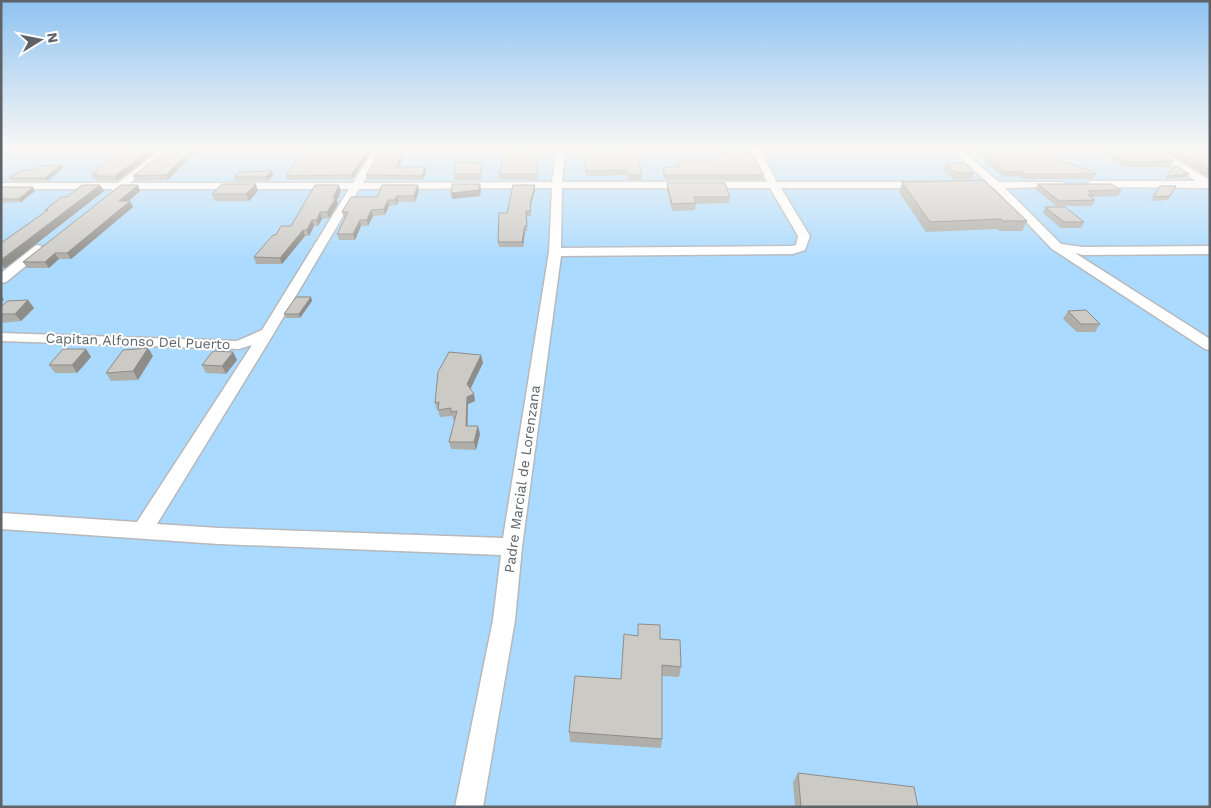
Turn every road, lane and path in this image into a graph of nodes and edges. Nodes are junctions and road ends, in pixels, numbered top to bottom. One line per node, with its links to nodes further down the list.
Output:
1 (774, 186): 12 (street)
2 (84, 187): 3 (street)
3 (119, 187): 4 (street); 8 (street)
4 (154, 187)
5 (355, 187): 14 (street)
6 (556, 187): 12 (street, Padre Marcial de Lorenzana)
7 (999, 187): 10 (street)
8 (104, 199)
9 (48, 242): 13 (street)
10 (1056, 246): 11 (street); 16 (street)
11 (1210, 250)
12 (554, 252): 19 (street, Padre Marcial de Lorenzana)
13 (1, 279)
14 (267, 333): 15 (street, Capitan Alfonso Del Puerto); 18 (street)
15 (1, 337)
16 (1210, 346)
17 (1, 521): 18 (street)
18 (142, 530): 19 (street)
19 (512, 547): 20 (street, Padre Marcial de Lorenzana)
20 (469, 807)

